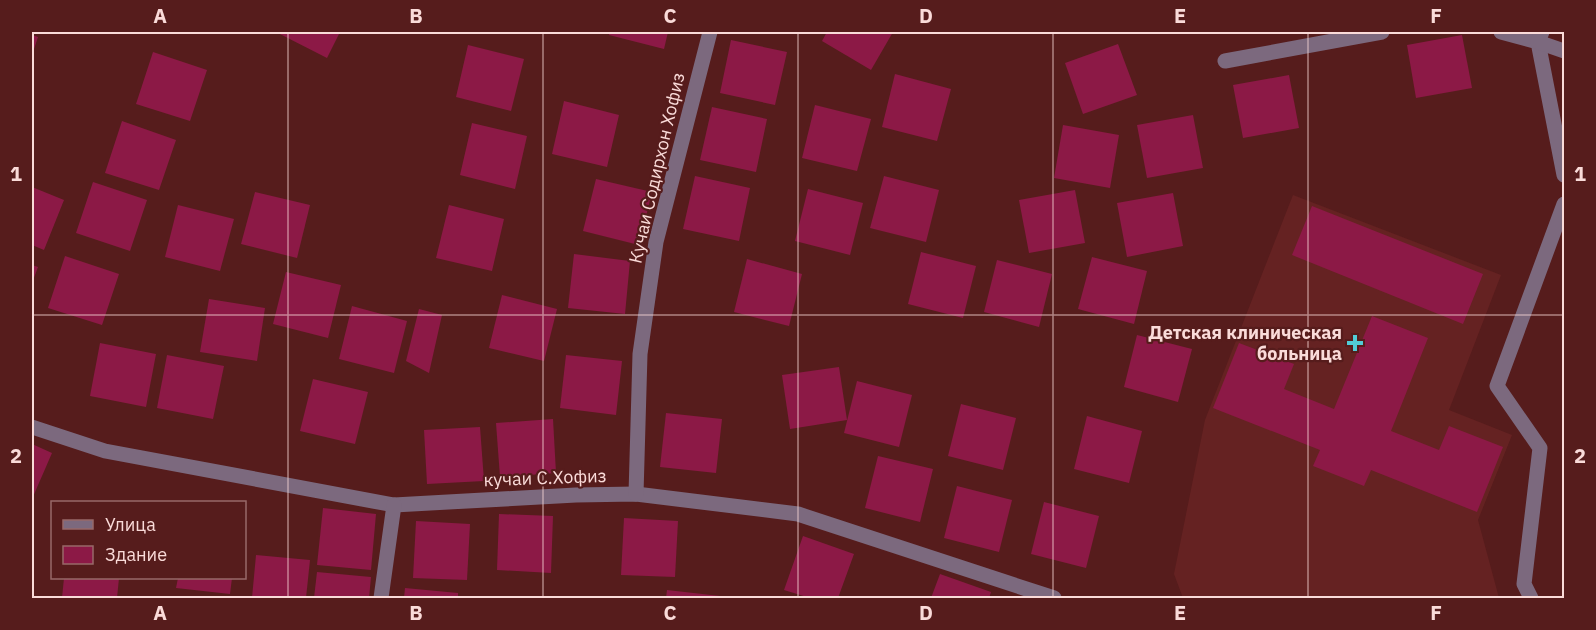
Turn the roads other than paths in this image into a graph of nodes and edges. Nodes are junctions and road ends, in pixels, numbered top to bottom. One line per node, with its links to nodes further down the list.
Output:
1 (710, 32): 10 (street, Кучаи Содирхон Хофиз)
2 (1382, 32): 6 (street)
3 (1502, 32): 4 (street)
4 (1540, 37): 5 (street); 7 (street)
5 (1564, 51)
6 (1225, 62)
7 (1564, 175)
8 (1564, 204): 14 (street)
9 (32, 427): 11 (street, кучаи С.Хофиз)
10 (636, 494): 11 (street, кучаи С.Хофиз); 13 (street, кучаи С.Хофиз)
11 (394, 505): 12 (street)
12 (381, 598)
13 (1054, 598)
14 (1531, 598)

